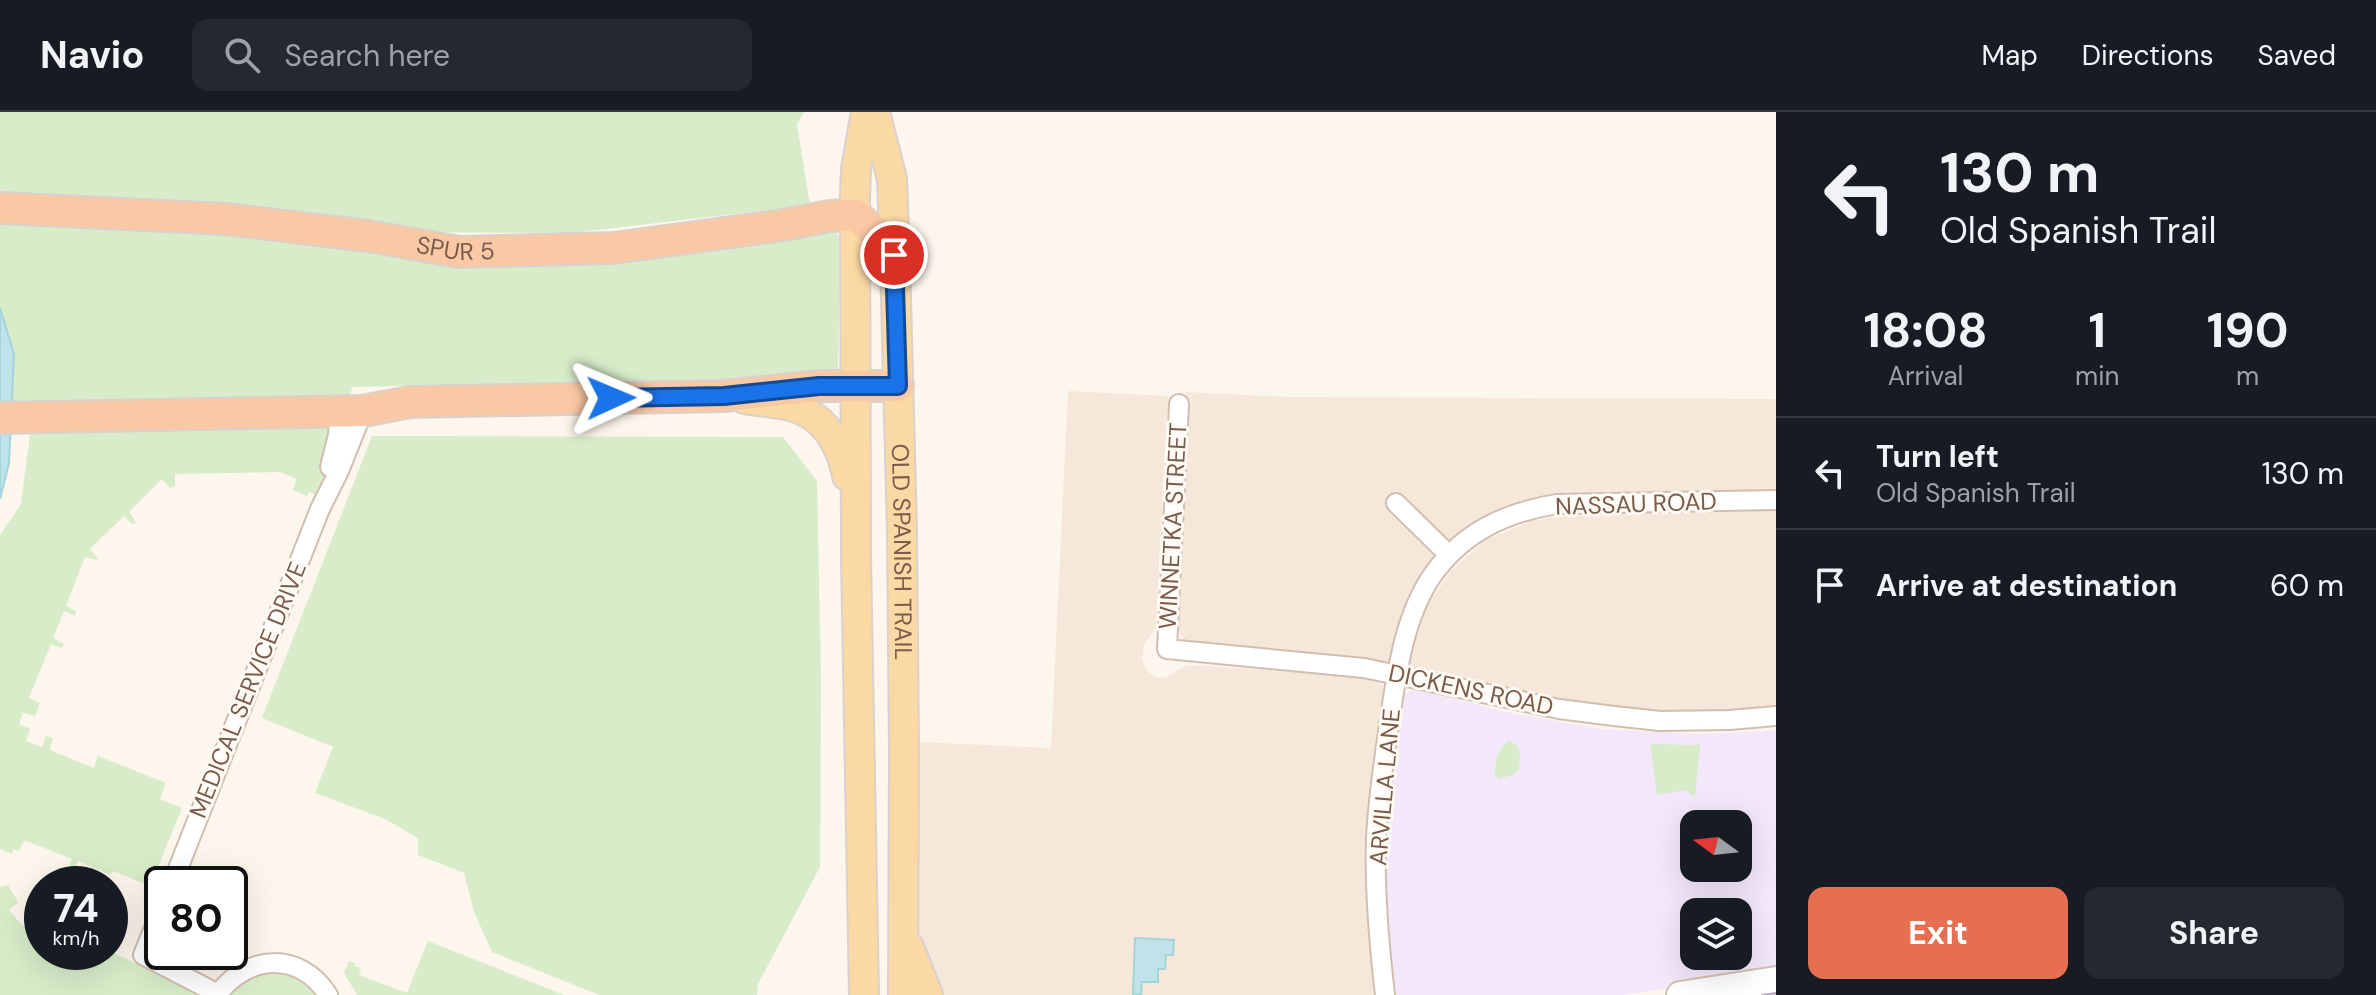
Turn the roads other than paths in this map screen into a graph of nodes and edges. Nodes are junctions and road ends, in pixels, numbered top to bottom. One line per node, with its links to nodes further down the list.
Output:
1 (866, 112): 4 (main road, OLD SPANISH TRAIL)
2 (875, 112): 5 (main road, OLD SPANISH TRAIL)
3 (0, 208): 4 (highway, SPUR 5 / Spur 5)
4 (856, 215): 5 (highway); 6 (main road, OLD SPANISH TRAIL)
5 (894, 255): 7 (main road, OLD SPANISH TRAIL)
6 (855, 386): 7 (highway); 8 (highway); 15 (main road, OLD SPANISH TRAIL)
7 (898, 386): 20 (main road, OLD SPANISH TRAIL)
8 (724, 396): 10 (highway); 15 (main road)
9 (1179, 404): 16 (street, WINNETKA STREET)
10 (352, 411): 11 (highway); 19 (street, MEDICAL SERVICE DRIVE)
11 (0, 418)
12 (1776, 500): 14 (street, NASSAU ROAD)
13 (1396, 503): 14 (street)
14 (1449, 555): 17 (street, NASSAU ROAD)
15 (856, 556): 25 (main road, OLD SPANISH TRAIL)
16 (1167, 649): 17 (street, DICKENS ROAD)
17 (1396, 674): 18 (street, DICKENS ROAD); 28 (street, ARVILLA LANE)
18 (1776, 716)
19 (179, 866)
20 (902, 930): 26 (main road, OLD SPANISH TRAIL); 27 (main road)
21 (172, 970): 23 (street)
22 (1776, 980): 29 (main road)
23 (218, 994): 24 (street)
24 (328, 995)
25 (864, 995)
26 (903, 995)
27 (928, 995)
28 (1385, 995)
29 (1680, 995)

